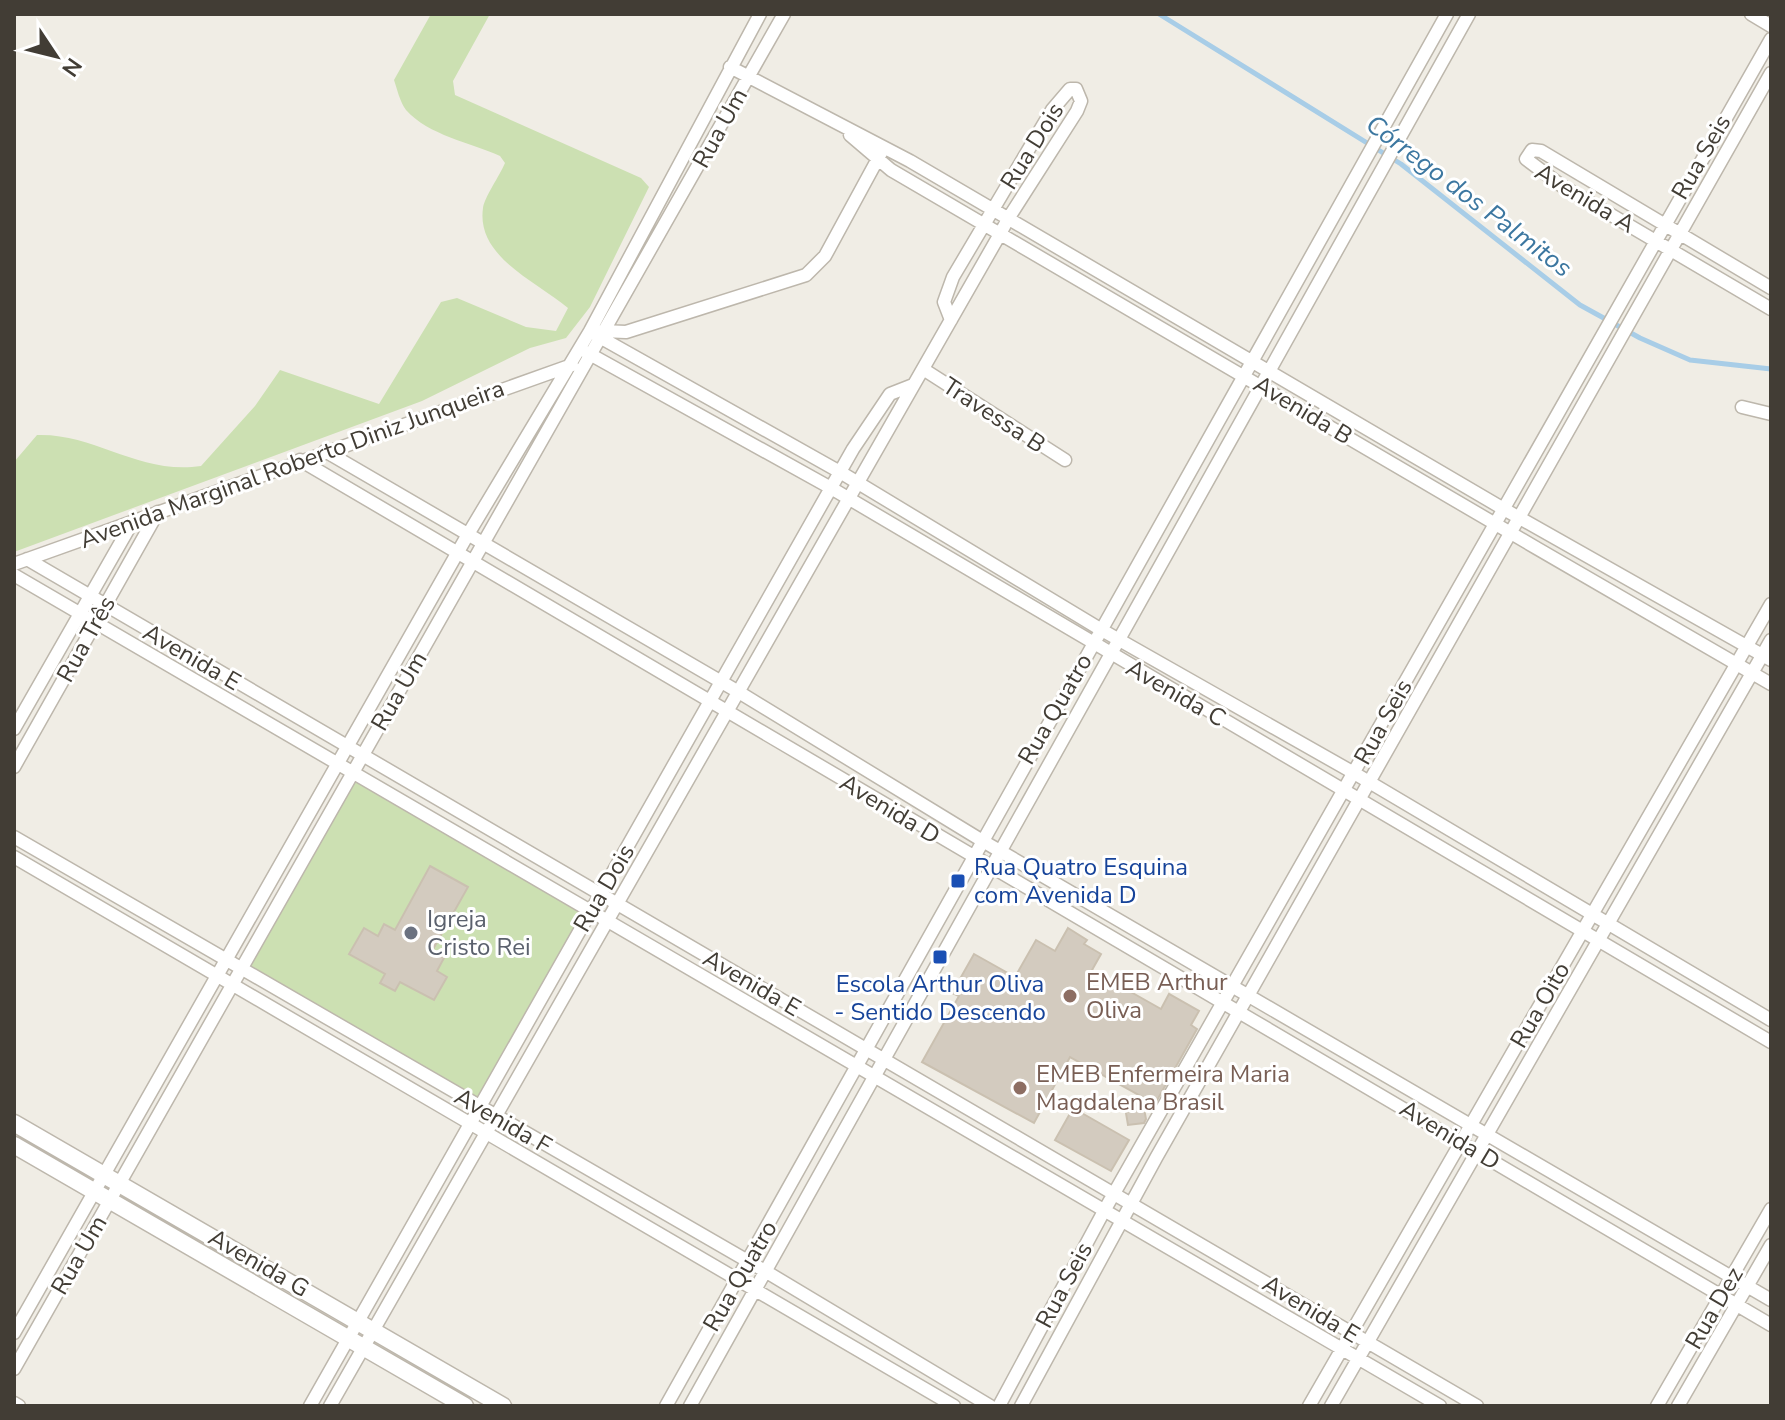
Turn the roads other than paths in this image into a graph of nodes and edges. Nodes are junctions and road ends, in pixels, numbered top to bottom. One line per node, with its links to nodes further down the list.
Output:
1 (760, 14): 8 (street, Rua Um)
2 (784, 14): 11 (street, Rua Um)
3 (1447, 14): 10 (street, Rua Quatro)
4 (1469, 14): 12 (street, Rua Quatro)
5 (1751, 14): 6 (street)
6 (1771, 26)
7 (1771, 39): 16 (street, Rua Seis)
8 (730, 67): 11 (street, Avenida B); 25 (street, Rua Um)
9 (1771, 73): 18 (street, Rua Seis)
10 (1412, 76): 12 (street); 29 (street, Rua Quatro)
11 (748, 78): 13 (street, Avenida B); 26 (street, Rua Um)
12 (1429, 85): 33 (street, Rua Quatro)
13 (881, 154): 14 (street, Avenida B); 17 (street, Avenida B); 26 (street)
14 (992, 209): 15 (street, Avenida B); 15 (street, Rua Dois); 17 (street, Rua Dois)
15 (1008, 219): 19 (street, Rua Dois); 29 (street, Avenida B)
16 (1664, 223): 18 (street, Avenida A); 20 (street, Rua Seis); 20 (street, Avenida A)
17 (983, 224): 19 (street, Avenida B); 24 (street, Rua Dois)
18 (1680, 231): 21 (street, Rua Seis); 22 (street, Avenida A)
19 (1000, 234): 24 (street, Rua Dois); 34 (street, Avenida B)
20 (1654, 240): 21 (street, Avenida A); 48 (street, Rua Seis)
21 (1670, 249): 23 (street, Avenida A); 50 (street, Rua Seis)
22 (1771, 288)
23 (1771, 309)
24 (951, 320): 32 (street, Rua Dois)
25 (591, 328): 26 (street, Avenida C); 27 (street, Rua Um)
26 (604, 335): 28 (street, Rua Um); 44 (street, Avenida C)
27 (580, 348): 28 (street, Avenida C); 30 (street, Rua Um)
28 (592, 355): 31 (street, Rua Um); 46 (street, Avenida C)
29 (1253, 360): 33 (street, Avenida B); 34 (street, Rua Quatro)
30 (570, 364): 31 (street); 41 (street, Avenida Marginal Roberto Diniz Junqueira); 54 (street, Rua Um)
31 (585, 368): 55 (street, Rua Um)
32 (923, 369): 35 (street, Rua Dois); 43 (street, Travessa B)
33 (1271, 369): 36 (street, Rua Quatro); 39 (street, Avenida B)
34 (1244, 375): 36 (street, Avenida B); 65 (street, Rua Quatro)
35 (913, 385): 44 (street, Rua Dois); 45 (street, Rua Dois)
36 (1262, 385): 40 (street, Avenida B); 66 (street, Rua Quatro)
37 (1742, 407): 38 (street)
38 (1771, 414)
39 (1357, 421): 40 (street); 48 (street, Avenida B)
40 (1348, 437): 52 (street, Avenida B)
41 (325, 451): 42 (street, Avenida Marginal Roberto Diniz Junqueira); 54 (street, Avenida D)
42 (300, 460): 49 (street, Avenida Marginal Roberto Diniz Junqueira); 56 (street, Avenida D)
43 (1065, 460)
44 (840, 472): 45 (street, Avenida C); 46 (street, Rua Dois)
45 (857, 483): 47 (street, Rua Dois); 65 (street, Avenida C)
46 (831, 488): 47 (street, Avenida C); 74 (street, Rua Dois)
47 (848, 499): 68 (street, Avenida C); 77 (street, Rua Dois)
48 (1502, 508): 50 (street, Avenida B); 52 (street, Rua Seis)
49 (158, 512): 51 (street, Avenida Marginal Roberto Diniz Junqueira); 62 (street, Rua Três)
50 (1518, 517): 53 (street, Rua Seis); 69 (street, Avenida B)
51 (133, 521): 57 (street, Avenida Marginal Roberto Diniz Junqueira); 60 (street, Rua Três)
52 (1493, 525): 53 (street, Avenida B); 89 (street, Rua Seis)
53 (1508, 534): 72 (street, Avenida B); 90 (street, Rua Seis)
54 (467, 536): 55 (street, Avenida D); 56 (street, Rua Um)
55 (483, 545): 58 (street, Rua Um); 74 (street, Avenida D)
56 (457, 554): 58 (street, Avenida D); 84 (street, Rua Um)
57 (20, 562): 60 (street, Avenida E)
58 (473, 562): 78 (street, Avenida D); 85 (street, Rua Um)
59 (14, 575): 63 (street, Avenida E)
60 (90, 597): 62 (street, Avenida E); 63 (street, Rua Três)
61 (1771, 604): 69 (street, Rua Oito)
62 (104, 606): 64 (street, Rua Três); 81 (street, Avenida E)
63 (80, 615): 64 (street, Avenida E); 82 (street, Rua Três)
64 (95, 623): 83 (street, Avenida E); 87 (street, Rua Três)
65 (1100, 629): 66 (street, Avenida C); 68 (street, Rua Quatro)
66 (1120, 640): 70 (street, Rua Quatro); 75 (street, Avenida C)
67 (1771, 640): 71 (street, Rua Oito)
68 (1092, 644): 70 (street, Avenida C); 95 (street, Rua Quatro)
69 (1746, 647): 71 (street, Avenida B); 72 (street, Rua Oito)
70 (1111, 655): 79 (street, Avenida C); 97 (street, Rua Quatro)
71 (1766, 658): 73 (street, Rua Oito)
72 (1736, 664): 73 (street, Avenida B); 104 (street, Rua Oito)
73 (1752, 673): 76 (street, Avenida B); 106 (street, Rua Oito)
74 (721, 682): 77 (street, Avenida D); 78 (street, Rua Dois)
75 (1196, 684): 79 (street); 89 (street, Avenida C)
76 (1771, 684)
77 (737, 691): 80 (street, Rua Dois); 95 (street, Avenida D)
78 (711, 700): 80 (street, Avenida D); 101 (street, Rua Dois)
79 (1189, 701): 91 (street, Avenida C)
80 (726, 710): 99 (street, Avenida D); 102 (street, Rua Dois)
81 (287, 712): 83 (street); 84 (street, Avenida E)
82 (14, 729)
83 (278, 729): 86 (street, Avenida E)
84 (346, 747): 85 (street, Avenida E); 86 (street, Rua Um)
85 (362, 756): 88 (street, Rua Um); 93 (street, Avenida E)
86 (337, 763): 88 (street, Avenida E); 109 (street, Rua Um)
87 (14, 767)
88 (353, 772): 96 (street, Avenida E); 110 (street, Rua Um)
89 (1354, 773): 90 (street, Avenida C); 91 (street, Rua Seis)
90 (1370, 782): 92 (street, Rua Seis); 104 (street, Avenida C)
91 (1344, 791): 92 (street, Avenida C); 113 (street, Rua Seis)
92 (1359, 801): 107 (street, Avenida C); 114 (street, Rua Seis)
93 (483, 826): 96 (street); 101 (street, Avenida E)
94 (14, 837): 109 (street, Avenida F)
95 (981, 840): 97 (street, Avenida D); 99 (street, Rua Quatro)
96 (473, 843): 103 (street, Avenida E)
97 (1000, 851): 100 (street, Rua Quatro); 113 (street, Avenida D)
98 (14, 857): 111 (street, Avenida F)
99 (972, 858): 100 (street, Avenida D); 119 (street, Rua Quatro)
100 (989, 868): 115 (street, Avenida D); 120 (street, Rua Quatro)
101 (601, 894): 102 (street, Avenida E); 103 (street, Rua Dois)
102 (615, 903): 105 (street, Rua Dois); 119 (street, Avenida E)
103 (591, 912): 105 (street, Avenida E); 123 (street, Rua Dois)
104 (1593, 914): 106 (street, Avenida C); 107 (street, Rua Oito)
105 (606, 920): 121 (street, Avenida E); 124 (street, Rua Dois)
106 (1608, 922): 108 (street, Rua Oito); 117 (street, Avenida C)
107 (1582, 932): 108 (street, Avenida C); 127 (street, Rua Oito)
108 (1597, 940): 118 (street, Avenida C); 129 (street, Rua Oito)
109 (226, 960): 110 (street, Avenida F); 111 (street, Rua Um)
110 (241, 968): 112 (street, Rua Um); 123 (street, Avenida F)
111 (217, 977): 112 (street, Avenida F); 135 (street, Rua Um)
112 (232, 984): 126 (street, Avenida F); 135 (street, Rua Um)
113 (1234, 986): 114 (street, Avenida D); 115 (street, Rua Seis)
114 (1251, 995): 116 (street, Rua Seis); 127 (street, Avenida D)
115 (1225, 1003): 116 (street, Avenida D); 136 (street, Rua Seis)
116 (1241, 1012): 131 (street, Avenida D); 138 (street, Rua Seis)
117 (1771, 1020)
118 (1771, 1042)
119 (866, 1049): 120 (street, Avenida E); 121 (street, Rua Quatro)
120 (883, 1059): 122 (street, Rua Quatro); 136 (street, Avenida E)
121 (857, 1065): 122 (street, Avenida E); 144 (street, Rua Quatro)
122 (874, 1075): 140 (street, Avenida E); 145 (street, Rua Quatro)
123 (479, 1107): 124 (street, Avenida F); 126 (street, Rua Dois)
124 (494, 1115): 128 (street, Rua Dois); 144 (street, Avenida F)
125 (14, 1123): 130 (street, Avenida G)
126 (470, 1124): 128 (street, Avenida F); 154 (street, Rua Dois)
127 (1471, 1125): 129 (street, Avenida D); 131 (street, Rua Oito)
128 (485, 1132): 148 (street, Avenida F); 156 (street, Rua Dois)
129 (1486, 1135): 133 (street, Rua Oito); 146 (street, Avenida D)
130 (40, 1138): 134 (street); 135 (street, Avenida G)
131 (1461, 1142): 133 (street, Avenida D); 157 (street, Rua Oito)
132 (14, 1145): 134 (street, Avenida G)
133 (1477, 1151): 151 (street, Avenida D); 160 (street, Rua Oito)
134 (32, 1155): 137 (street, Avenida G)
135 (112, 1179): 137 (street, Rua Um); 143 (street, Avenida G)
136 (1114, 1194): 138 (street, Avenida E); 140 (street, Rua Seis)
137 (102, 1196): 147 (street, Avenida G); 158 (street, Rua Um); 164 (street, Rua Um)
138 (1130, 1203): 141 (street, Rua Seis); 157 (street, Avenida E)
139 (1771, 1209): 146 (street, Rua Dez)
140 (1104, 1211): 141 (street, Avenida E); 173 (street, Rua Seis)
141 (1121, 1220): 162 (street, Avenida E); 174 (street, Rua Seis)
142 (1771, 1245): 149 (street, Rua Dez)
143 (255, 1261): 147 (street); 154 (street, Avenida G)
144 (748, 1263): 145 (street, Avenida F); 148 (street, Rua Quatro)
145 (765, 1271): 150 (street, Rua Quatro); 172 (street, Avenida F)
146 (1733, 1277): 149 (street, Avenida D); 151 (street, Rua Dez)
147 (245, 1278): 159 (street, Avenida G)
148 (738, 1280): 150 (street, Avenida F); 169 (street, Rua Quatro)
149 (1747, 1285): 152 (street, Avenida D); 153 (street, Rua Dez)
150 (755, 1289): 170 (street, Rua Quatro); 171 (street, Avenida F)
151 (1722, 1296): 153 (street, Avenida D); 179 (street, Rua Dez)
152 (1771, 1300)
153 (1736, 1305): 155 (street, Avenida D); 180 (street, Rua Dez)
154 (358, 1321): 156 (street, Avenida G); 159 (street, Rua Dois)
155 (1771, 1325)
156 (373, 1329): 161 (street, Rua Dois); 168 (street, Avenida G)
157 (1351, 1332): 160 (street, Avenida E); 162 (street, Rua Oito)
158 (14, 1333)
159 (348, 1338): 161 (street, Avenida G); 165 (street, Rua Dois)
160 (1367, 1343): 163 (street, Rua Oito); 178 (street, Avenida E)
161 (363, 1347): 166 (street, Rua Dois); 167 (street, Avenida G)
162 (1341, 1350): 163 (street, Avenida E); 175 (street, Rua Oito)
163 (1358, 1359): 176 (street, Rua Oito); 177 (street, Avenida E)
164 (14, 1369)
165 (310, 1406)
166 (330, 1406)
167 (465, 1406)
168 (503, 1406)
169 (666, 1406)
170 (690, 1406)
171 (954, 1406)
172 (990, 1406)
173 (999, 1406)
174 (1021, 1406)
175 (1309, 1406)
176 (1331, 1406)
177 (1440, 1406)
178 (1477, 1406)
179 (1657, 1406)
180 (1678, 1406)

